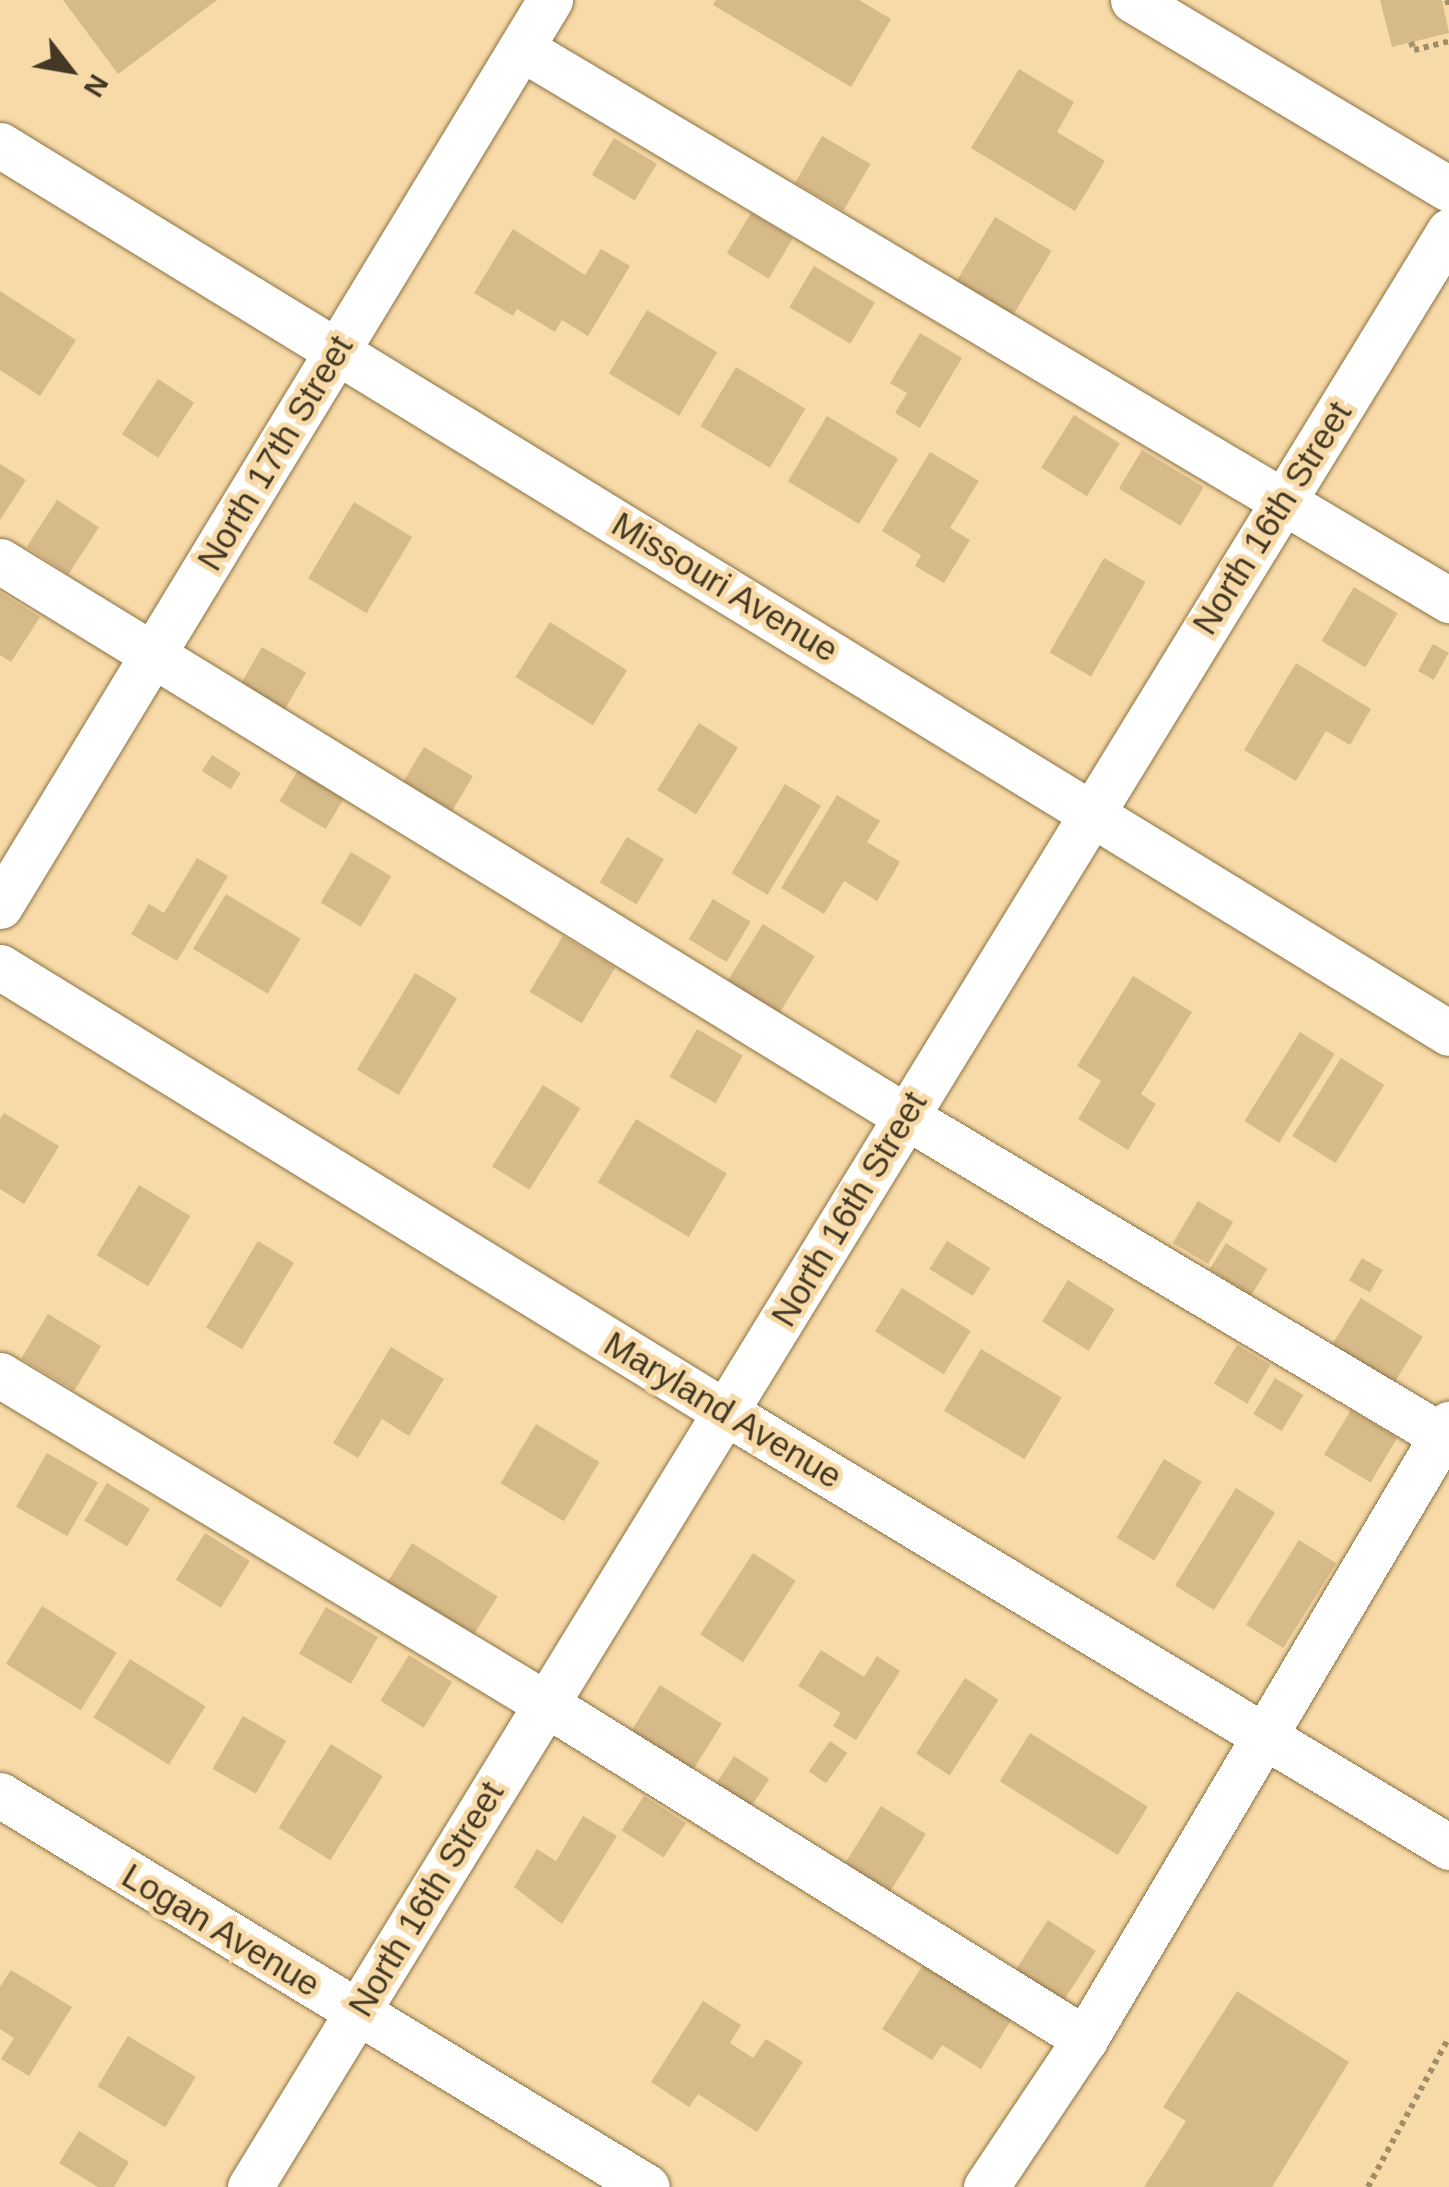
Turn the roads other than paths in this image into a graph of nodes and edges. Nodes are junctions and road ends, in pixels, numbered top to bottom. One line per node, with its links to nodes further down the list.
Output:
1 (550, 0): 3 (street, North 17th Street)
2 (1133, 0): 5 (street)
3 (521, 48): 7 (street, North 17th Street); 8 (street)
4 (0, 145): 7 (street, Missouri Avenue)
5 (1449, 189)
6 (1449, 231): 8 (street, North 16th Street)
7 (338, 350): 11 (street, North 17th Street); 12 (street, Missouri Avenue)
8 (1283, 501): 10 (street); 12 (street, North 16th Street)
9 (0, 561): 11 (street)
10 (1449, 600)
11 (152, 655): 13 (street, North 17th Street); 16 (street)
12 (1092, 812): 15 (street, Missouri Avenue); 16 (street, North 16th Street)
13 (0, 906)
14 (0, 967): 18 (street, Maryland Avenue)
15 (1449, 1032)
16 (906, 1116): 18 (street, North 16th Street); 19 (street)
17 (0, 1375): 20 (street)
18 (725, 1412): 20 (street, North 16th Street); 21 (street, Maryland Avenue)
19 (1445, 1430): 21 (street)
20 (546, 1704): 24 (street, North 16th Street); 25 (street)
21 (1264, 1737): 23 (street, Maryland Avenue); 25 (street)
22 (0, 1795): 24 (street, Logan Avenue)
23 (1449, 1847)
24 (356, 2013): 26 (street, North 16th Street); 27 (street, Logan Avenue)
25 (1085, 2039): 28 (street)
26 (250, 2187)
27 (648, 2187)
28 (986, 2187)

